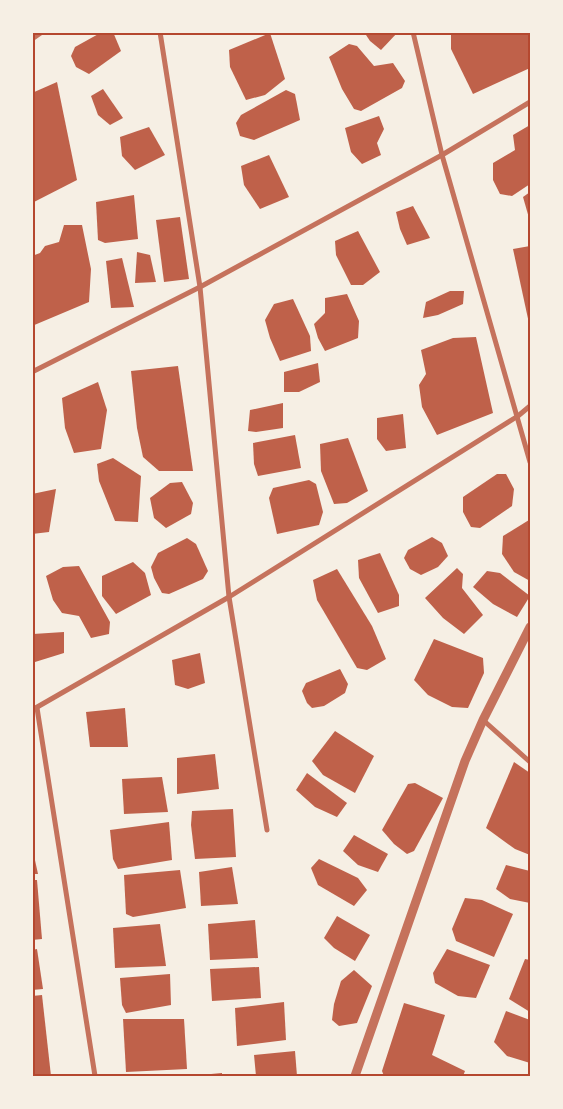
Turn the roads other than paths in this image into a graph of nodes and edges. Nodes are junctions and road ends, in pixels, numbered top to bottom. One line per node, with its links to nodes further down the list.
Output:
1 (42, 32): 4 (street)
2 (160, 32): 7 (street)
3 (413, 32): 6 (street)
4 (32, 38)
5 (530, 102): 6 (street)
6 (442, 155): 7 (street); 10 (street)
7 (200, 287): 8 (street); 12 (street)
8 (32, 372)
9 (530, 406): 10 (street)
10 (518, 416): 11 (street); 12 (street)
11 (530, 462)
12 (229, 597): 14 (street); 17 (street)
13 (530, 627): 15 (street)
14 (35, 709): 18 (street)
15 (483, 720): 16 (street); 19 (street)
16 (530, 762)
17 (267, 830)
18 (95, 1076)
19 (355, 1076)

